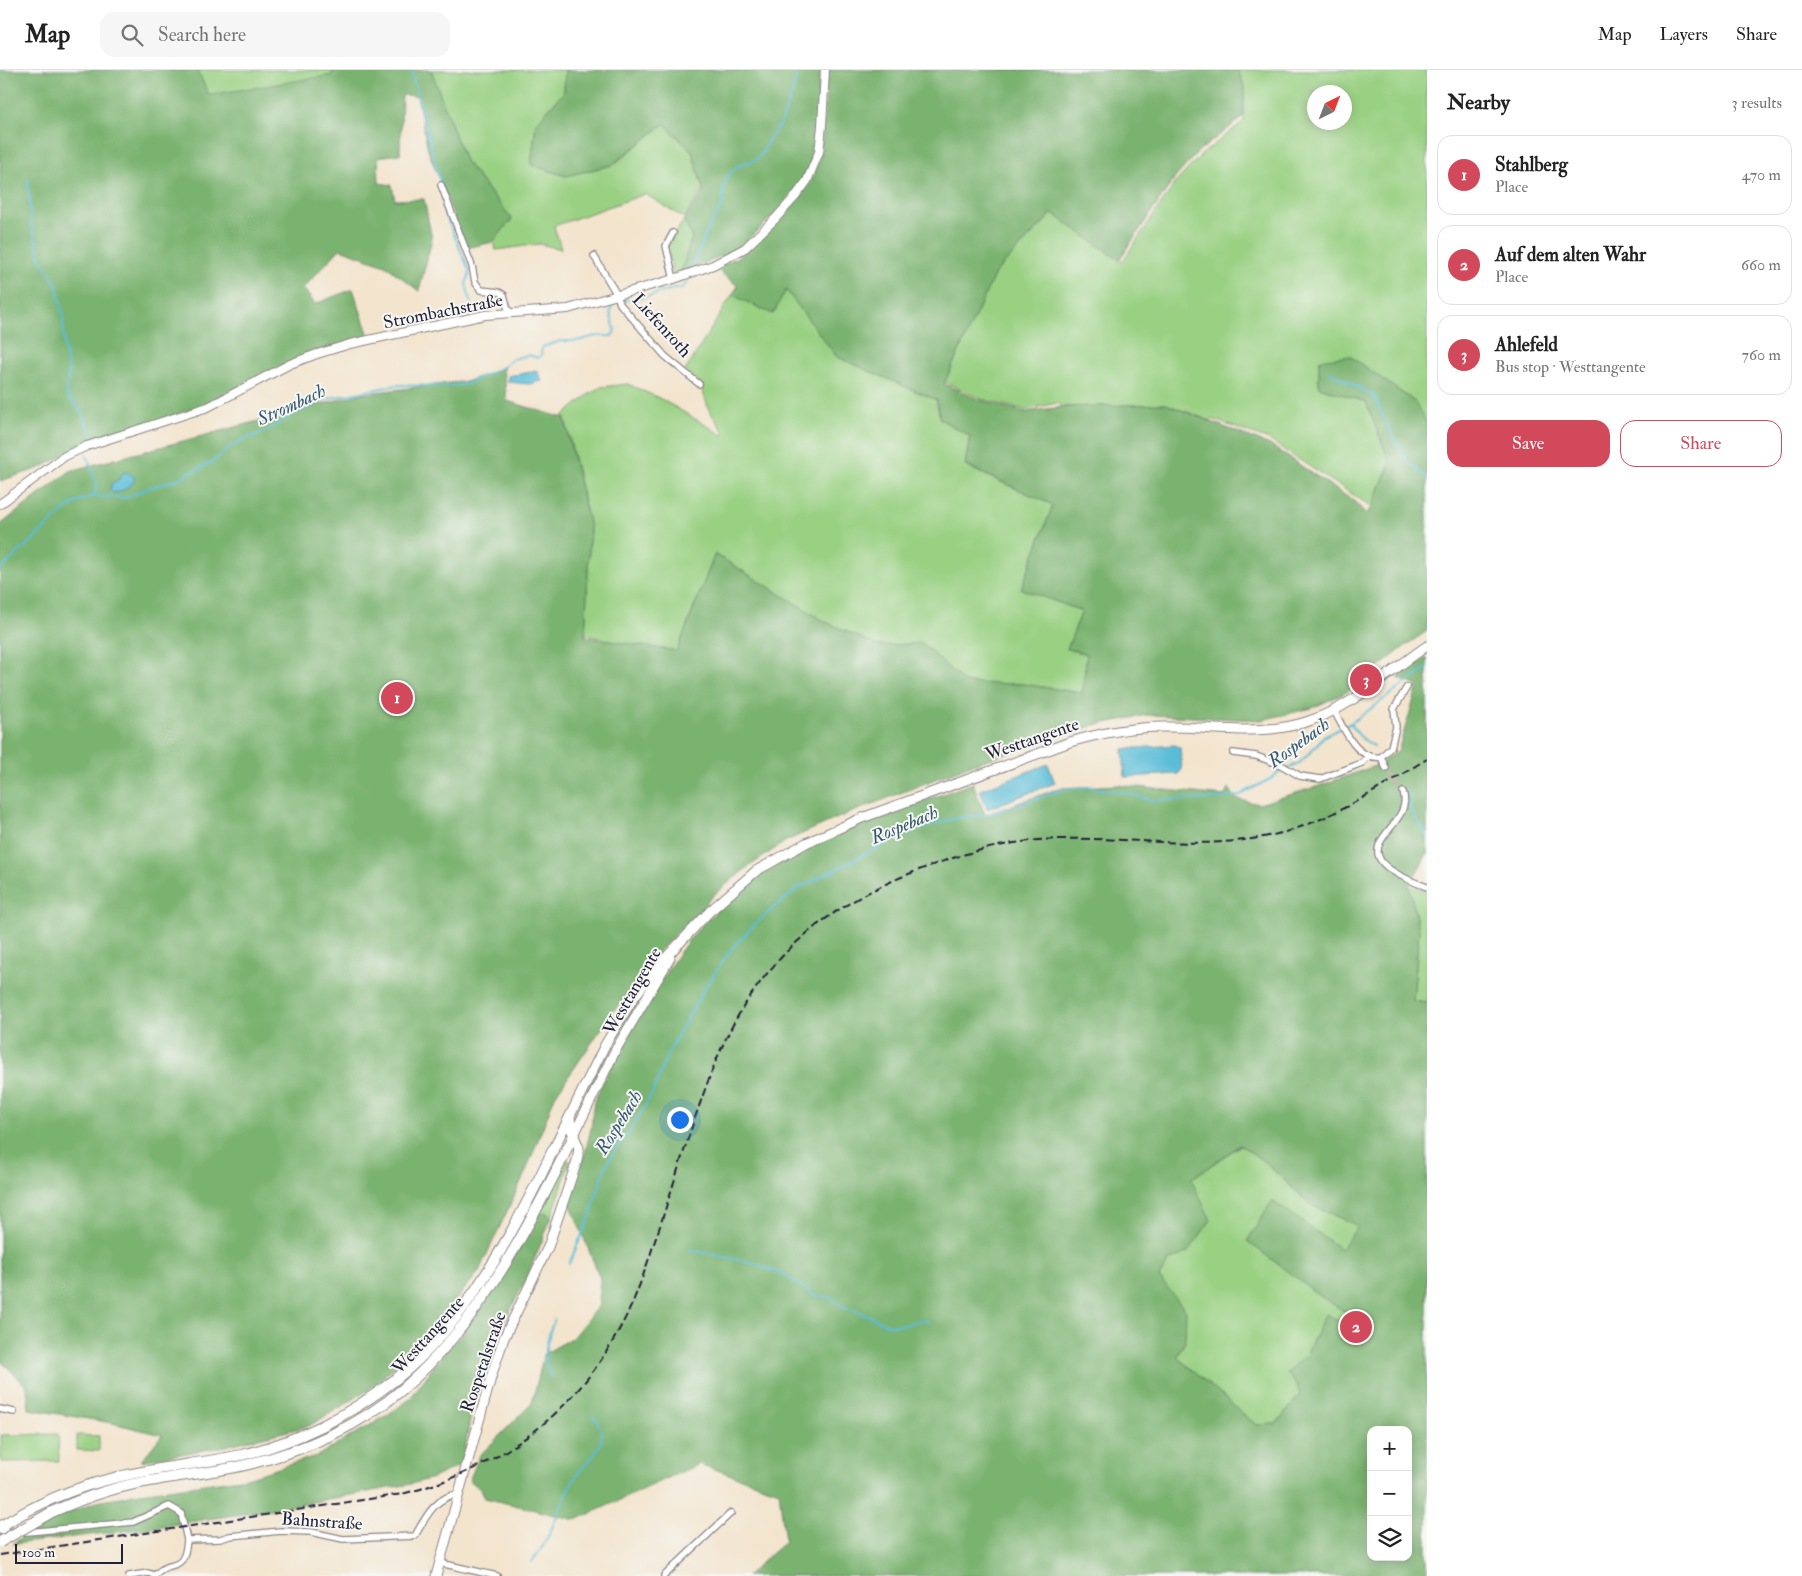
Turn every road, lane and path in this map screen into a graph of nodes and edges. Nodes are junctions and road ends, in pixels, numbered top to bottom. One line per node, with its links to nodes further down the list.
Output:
1 (825, 70): 5 (main road, Strombachstraße)
2 (441, 185): 7 (street)
3 (673, 233): 5 (street)
4 (594, 256): 6 (street, Liefenroth)
5 (674, 279): 6 (main road, Strombachstraße)
6 (617, 295): 7 (main road, Strombachstraße); 8 (street, Liefenroth)
7 (509, 313): 9 (main road, Strombachstraße)
8 (699, 384)
9 (0, 504)
10 (1427, 646): 12 (main road, Westtangente)
11 (1408, 687): 15 (street)
12 (1334, 711): 14 (street); 19 (main road, Westtangente)
13 (1232, 753): 14 (street)
14 (1369, 756): 15 (street)
15 (1382, 756): 16 (street)
16 (1386, 768)
17 (1403, 792): 18 (street)
18 (1427, 888)
19 (675, 948): 20 (main road, Westtangente); 21 (main road, Westtangente)
20 (571, 1113): 21 (main road, Rospetalstraße); 22 (main road, Westtangente)
21 (574, 1135): 23 (main road, Westtangente); 26 (main road, Rospetalstraße)
22 (553, 1150): 28 (highway, Westtangente)
23 (564, 1155): 30 (highway, Westtangente, bridge)
24 (0, 1409): 25 (street)
25 (14, 1412)
26 (460, 1494): 29 (street, Bahnstraße); 31 (main road, Rospetalstraße)
27 (731, 1513): 36 (street)
28 (0, 1529): 29 (street)
29 (187, 1540): 33 (street)
30 (0, 1542)
31 (440, 1563): 34 (main road, Rospetalstraße); 35 (street)
32 (129, 1576): 33 (street)
33 (154, 1576)
34 (436, 1576)
35 (498, 1576)
36 (664, 1576)

